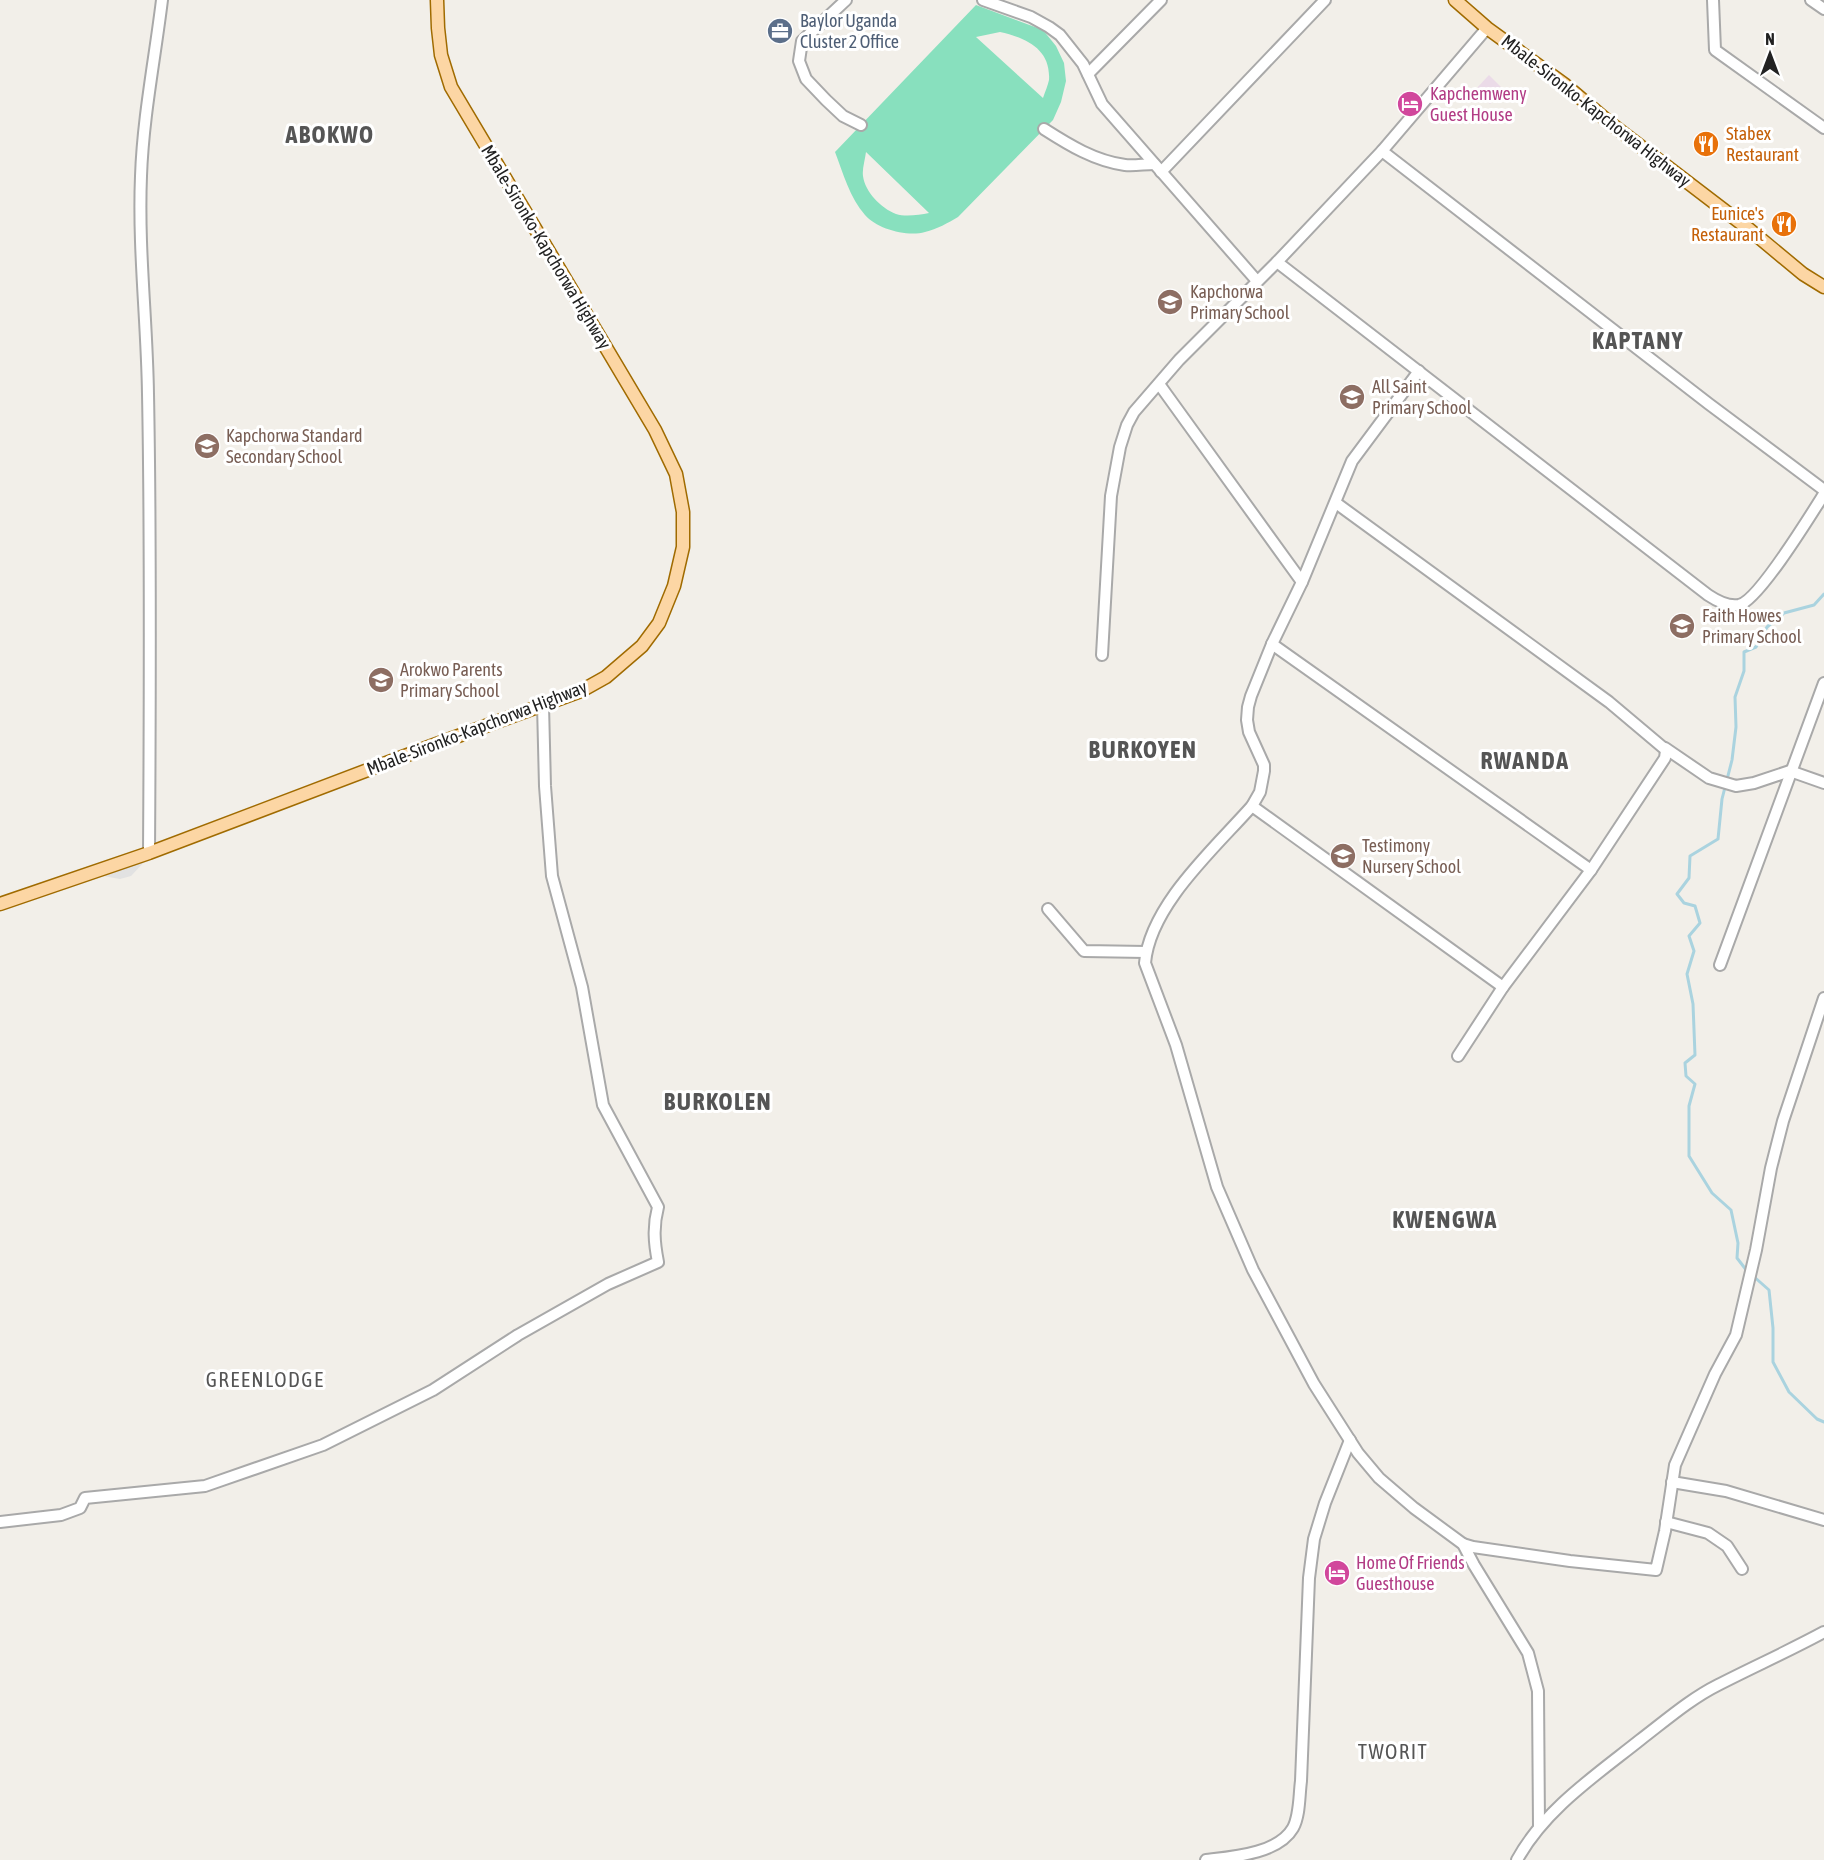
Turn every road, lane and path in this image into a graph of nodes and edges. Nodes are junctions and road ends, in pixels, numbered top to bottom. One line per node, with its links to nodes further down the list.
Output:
1 (162, 0): 34 (street)
2 (437, 0): 29 (main road, Mbale-Sironko-Kapchorwa Highway)
3 (846, 0): 13 (street)
4 (983, 0): 12 (street)
5 (1161, 0): 12 (street)
6 (1325, 0): 17 (street)
7 (1455, 0): 11 (main road, Mbale-Sironko-Kapchorwa Highway)
8 (1713, 0): 14 (street)
9 (1811, 0): 10 (street)
10 (1824, 9)
11 (1487, 28): 16 (street); 20 (main road, Mbale-Sironko-Kapchorwa Highway)
12 (1088, 74): 17 (street)
13 (861, 125)
14 (1824, 128)
15 (1044, 129): 17 (street)
16 (1382, 150): 18 (street); 23 (street)
17 (1158, 168): 19 (street)
18 (1277, 262): 19 (street); 21 (street)
19 (1257, 281): 22 (street)
20 (1824, 287)
21 (1419, 371): 23 (street); 24 (street)
22 (1159, 384): 25 (street); 27 (street)
23 (1824, 492)
24 (1336, 503): 25 (street); 30 (street)
25 (1302, 582): 26 (street)
26 (1272, 644): 33 (street); 35 (street)
27 (1102, 655)
28 (1824, 683): 31 (street)
29 (543, 705): 34 (main road, Mbale-Sironko-Kapchorwa Highway); 46 (street)
30 (1665, 748): 31 (street); 35 (street)
31 (1790, 771): 32 (street); 39 (street)
32 (1824, 783)
33 (1252, 806): 38 (street); 40 (street)
34 (148, 853): 36 (main road, Mbale-Sironko-Kapchorwa Highway)
35 (1591, 870): 40 (street)
36 (0, 904)
37 (1048, 909): 38 (street)
38 (1146, 952): 43 (street)
39 (1720, 965)
40 (1503, 987): 42 (street)
41 (1824, 998): 44 (street)
42 (1458, 1056)
43 (1350, 1440): 48 (street); 52 (street)
44 (1672, 1482): 45 (street); 47 (street)
45 (1824, 1520)
46 (0, 1522)
47 (1666, 1522): 48 (street); 49 (street)
48 (1463, 1544): 51 (street)
49 (1742, 1569)
50 (1824, 1632): 51 (street)
51 (1539, 1827): 53 (street)
52 (1206, 1860)
53 (1517, 1860)

